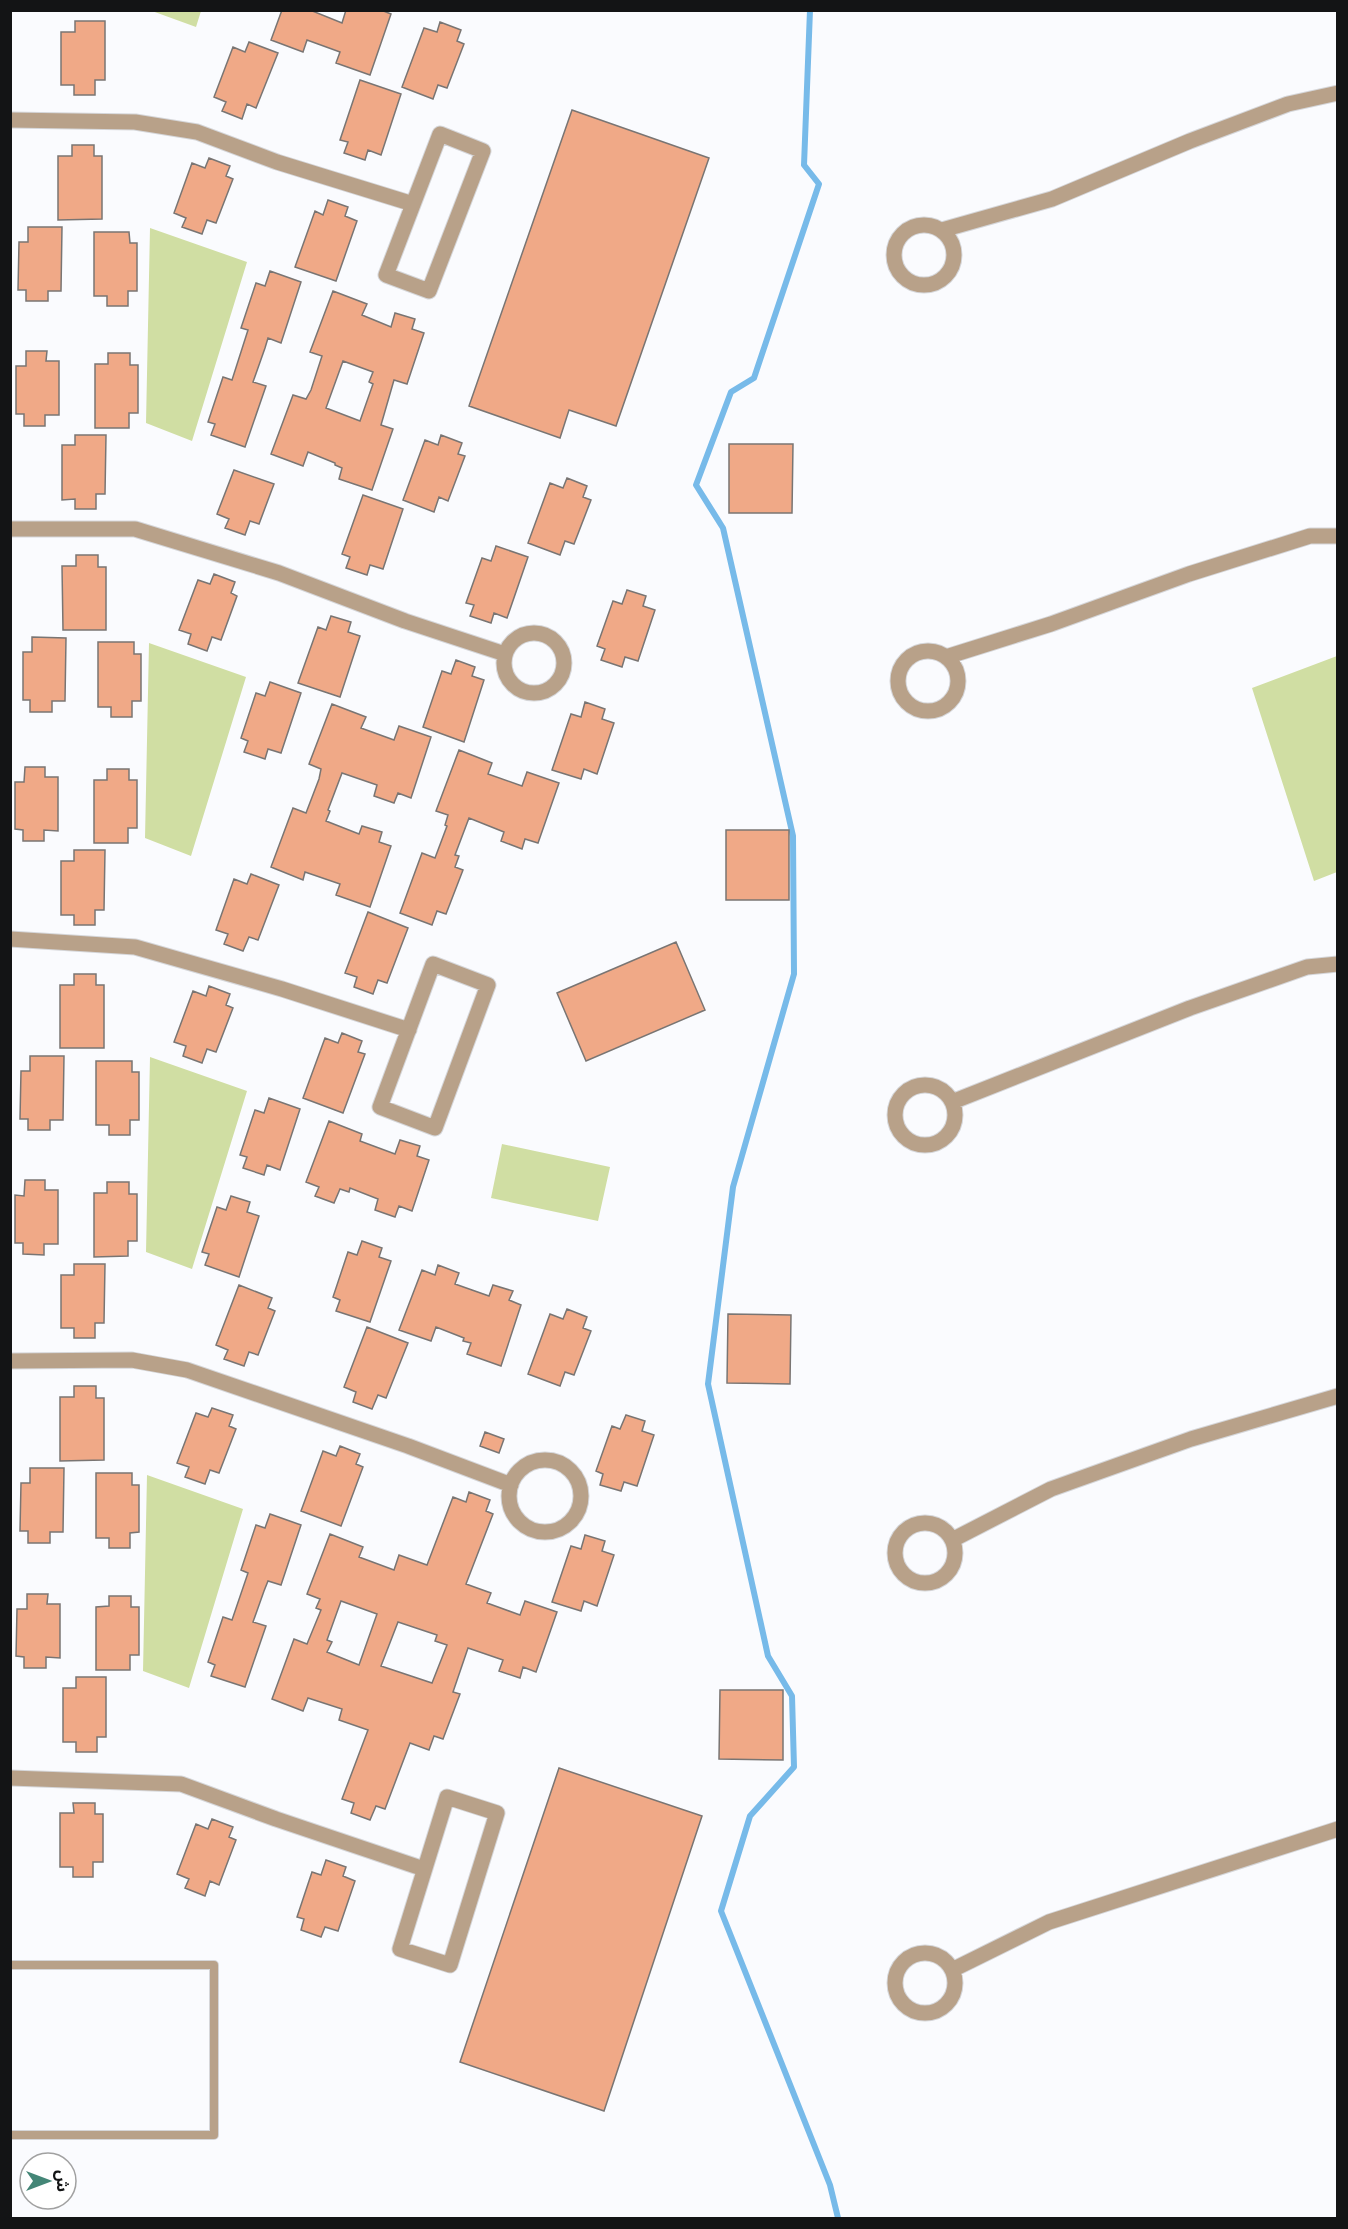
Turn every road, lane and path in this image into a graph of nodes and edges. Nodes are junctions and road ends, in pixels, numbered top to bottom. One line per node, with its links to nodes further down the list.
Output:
1 (1338, 93): 4 (street)
2 (10, 120): 3 (street)
3 (413, 204): 3 (street)
4 (942, 230)
5 (10, 529): 7 (street)
6 (1338, 536): 8 (street)
7 (505, 654): 7 (street)
8 (946, 657)
9 (10, 939): 11 (street)
10 (1338, 964): 12 (street)
11 (409, 1030): 11 (street)
12 (952, 1102)
13 (10, 1361): 15 (street)
14 (1338, 1396): 16 (street)
15 (511, 1485): 15 (street)
16 (952, 1540)
17 (10, 1778): 19 (street)
18 (1338, 1829): 21 (street)
19 (424, 1869): 19 (street)
20 (10, 1965): 22 (lane)
21 (952, 1970)
22 (10, 2135)

